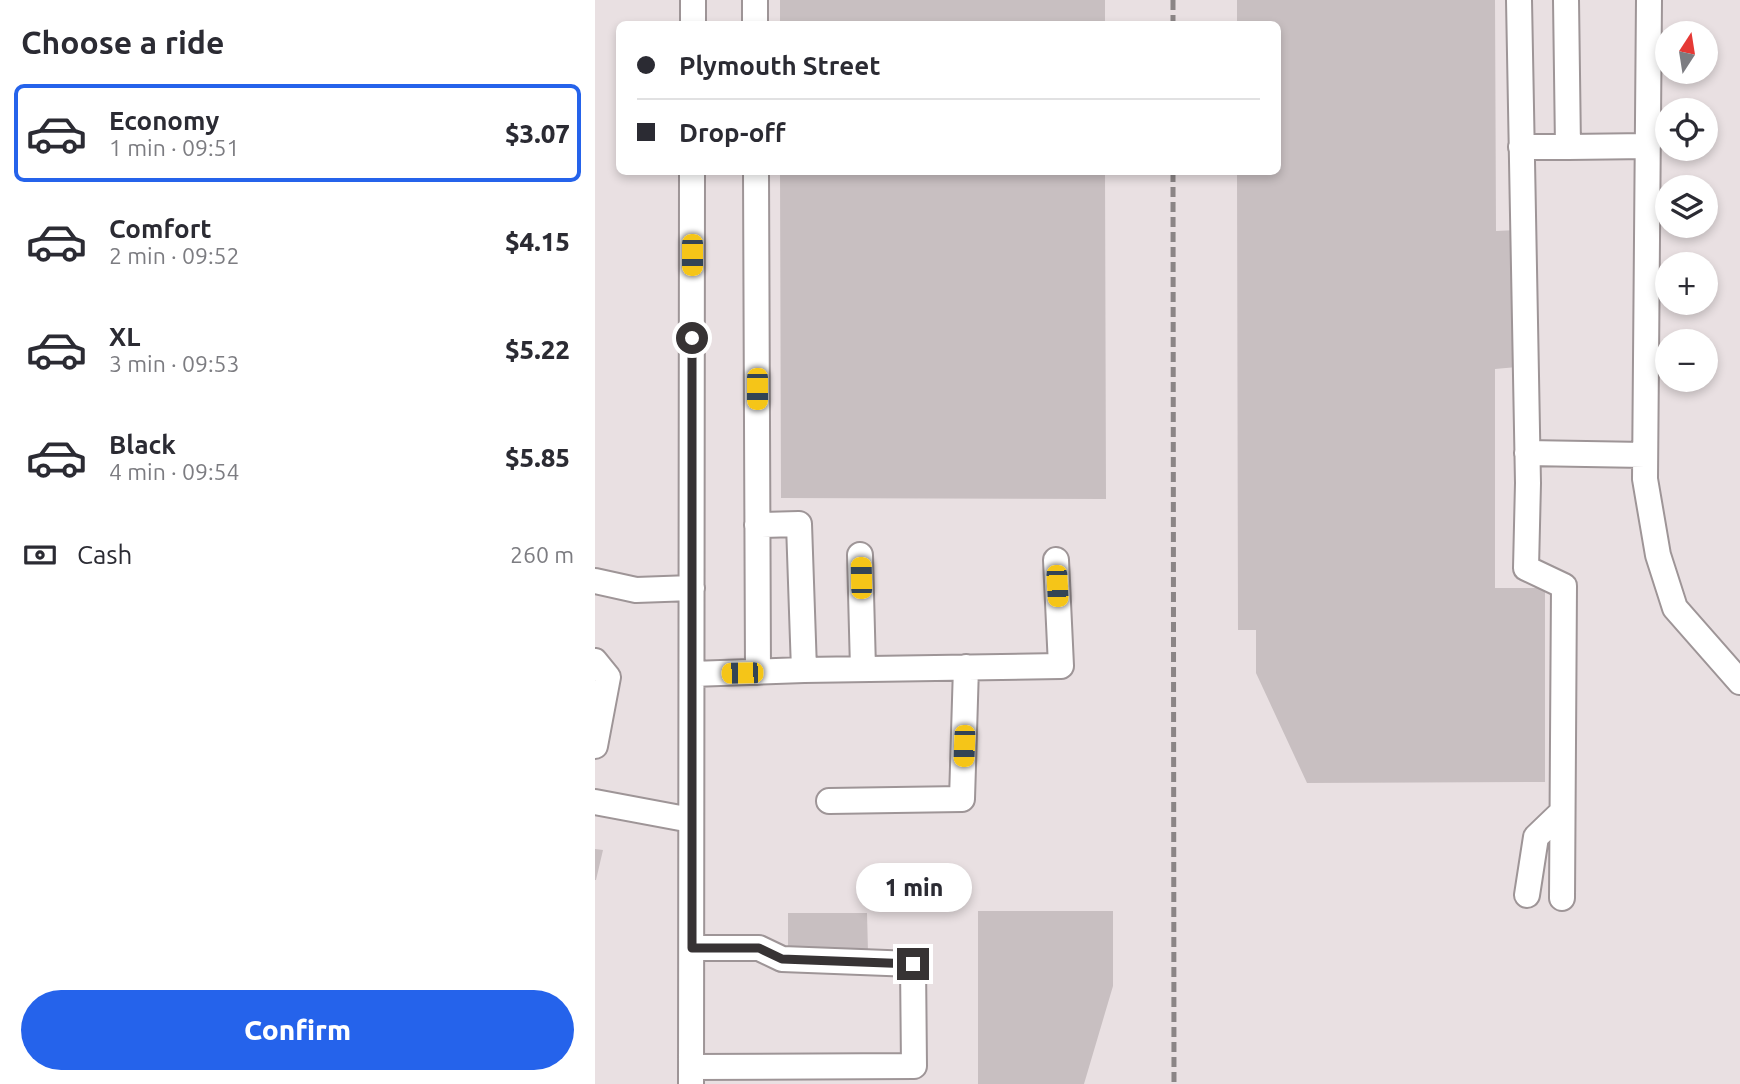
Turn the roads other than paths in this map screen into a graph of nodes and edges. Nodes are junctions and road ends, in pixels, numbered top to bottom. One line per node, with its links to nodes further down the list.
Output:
1 (693, 0): 6 (street)
2 (755, 0): 7 (street)
3 (1519, 0): 10 (street)
4 (1566, 0): 8 (street)
5 (1649, 0): 9 (street)
6 (693, 21)
7 (755, 21)
8 (1568, 146): 9 (street); 10 (street)
9 (1648, 146): 14 (street)
10 (1521, 147): 13 (street)
11 (692, 175): 19 (street)
12 (756, 175): 15 (street)
13 (1527, 453): 14 (street); 30 (street)
14 (1645, 454): 26 (street)
15 (757, 525): 23 (street); 24 (street)
16 (860, 555): 22 (street)
17 (1056, 560): 21 (street)
18 (595, 581): 19 (street)
19 (692, 588): 25 (street)
20 (595, 661): 27 (street)
21 (966, 667): 22 (street); 28 (street)
22 (863, 669): 23 (street)
23 (804, 670): 24 (street)
24 (758, 672): 25 (street)
25 (692, 674): 31 (street)
26 (1740, 682)
27 (595, 746)
28 (829, 801)
29 (595, 802): 31 (street)
30 (1562, 811): 32 (street); 33 (street)
31 (691, 820): 34 (street)
32 (1527, 895)
33 (1562, 898)
34 (692, 948): 35 (street); 35 (street)
35 (691, 1076)

